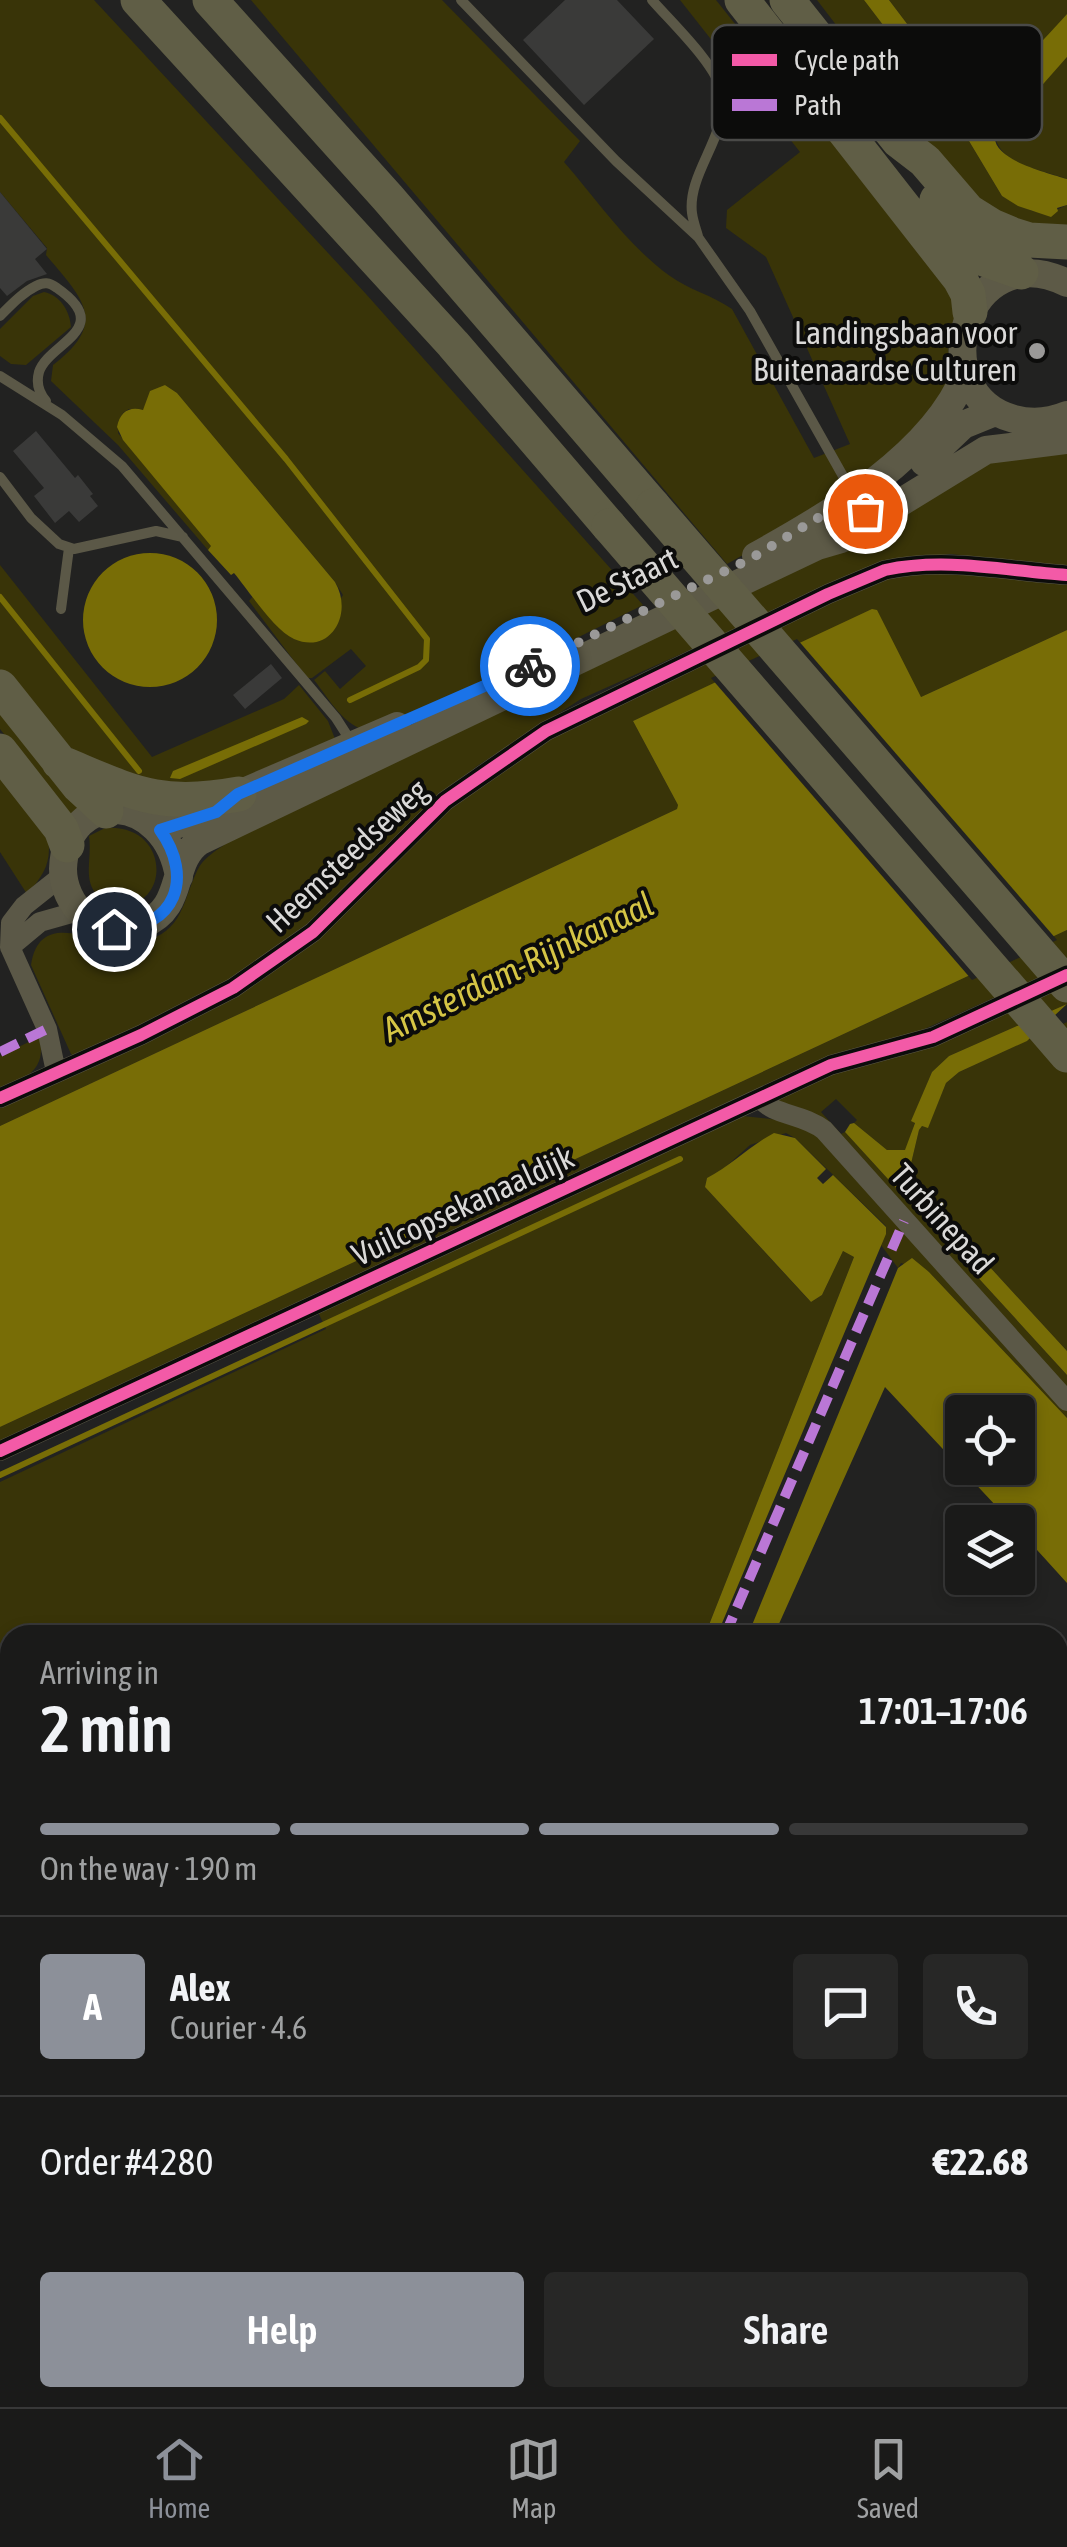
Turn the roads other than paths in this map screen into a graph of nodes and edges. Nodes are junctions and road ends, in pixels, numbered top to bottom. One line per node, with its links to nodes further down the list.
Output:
1 (138, 0): 45 (highway, bridge)
2 (461, 0): 13 (lane)
3 (652, 0): 9 (lane)
4 (742, 0): 7 (highway)
5 (787, 0): 8 (highway)
6 (212, 2): 44 (highway, bridge)
7 (762, 25)
8 (807, 25)
9 (712, 70)
10 (714, 140): 13 (lane)
11 (851, 140): 17 (highway)
12 (900, 141): 14 (highway); 15 (highway)
13 (698, 237): 26 (lane)
14 (1067, 242)
15 (1021, 272): 16 (main road); 17 (main road)
16 (1067, 284)
17 (970, 312): 19 (main road)
18 (0, 316): 21 (lane)
19 (966, 373): 22 (main road); 26 (main road, De Staart)
20 (0, 378): 21 (lane)
21 (53, 410): 27 (lane)
22 (995, 412): 23 (main road); 26 (main road, De Staart)
23 (1067, 415)
24 (1067, 440): 28 (main road, De Staart)
25 (0, 477): 29 (lane)
26 (859, 504): 28 (main road, De Staart); 33 (main road, De Staart)
27 (184, 538): 29 (lane); 33 (lane)
28 (816, 546): 40 (main road, De Staart)
29 (69, 548): 31 (lane)
30 (1067, 575): 46 (street, Heemsteedseweg)
31 (61, 608)
32 (0, 687): 35 (highway)
33 (352, 744): 36 (main road, De Staart)
34 (0, 751): 39 (highway)
35 (59, 762): 36 (highway); 37 (highway)
36 (238, 794): 38 (main road, De Staart)
37 (106, 811): 38 (main road); 39 (main road)
38 (160, 830): 40 (main road)
39 (65, 860): 41 (main road); 42 (street)
40 (179, 878): 41 (main road)
41 (79, 911): 42 (street)
42 (10, 947): 46 (street)
43 (1067, 975): 48 (street, Vuilcopsekanaaldijk)
44 (1067, 985)
45 (1067, 1055)
46 (56, 1072): 47 (street, Heemsteedseweg)
47 (0, 1098)
48 (760, 1098): 49 (street, Turbinepad); 50 (street, Vuilcopsekanaaldijk)
49 (1067, 1401)
50 (0, 1451)

